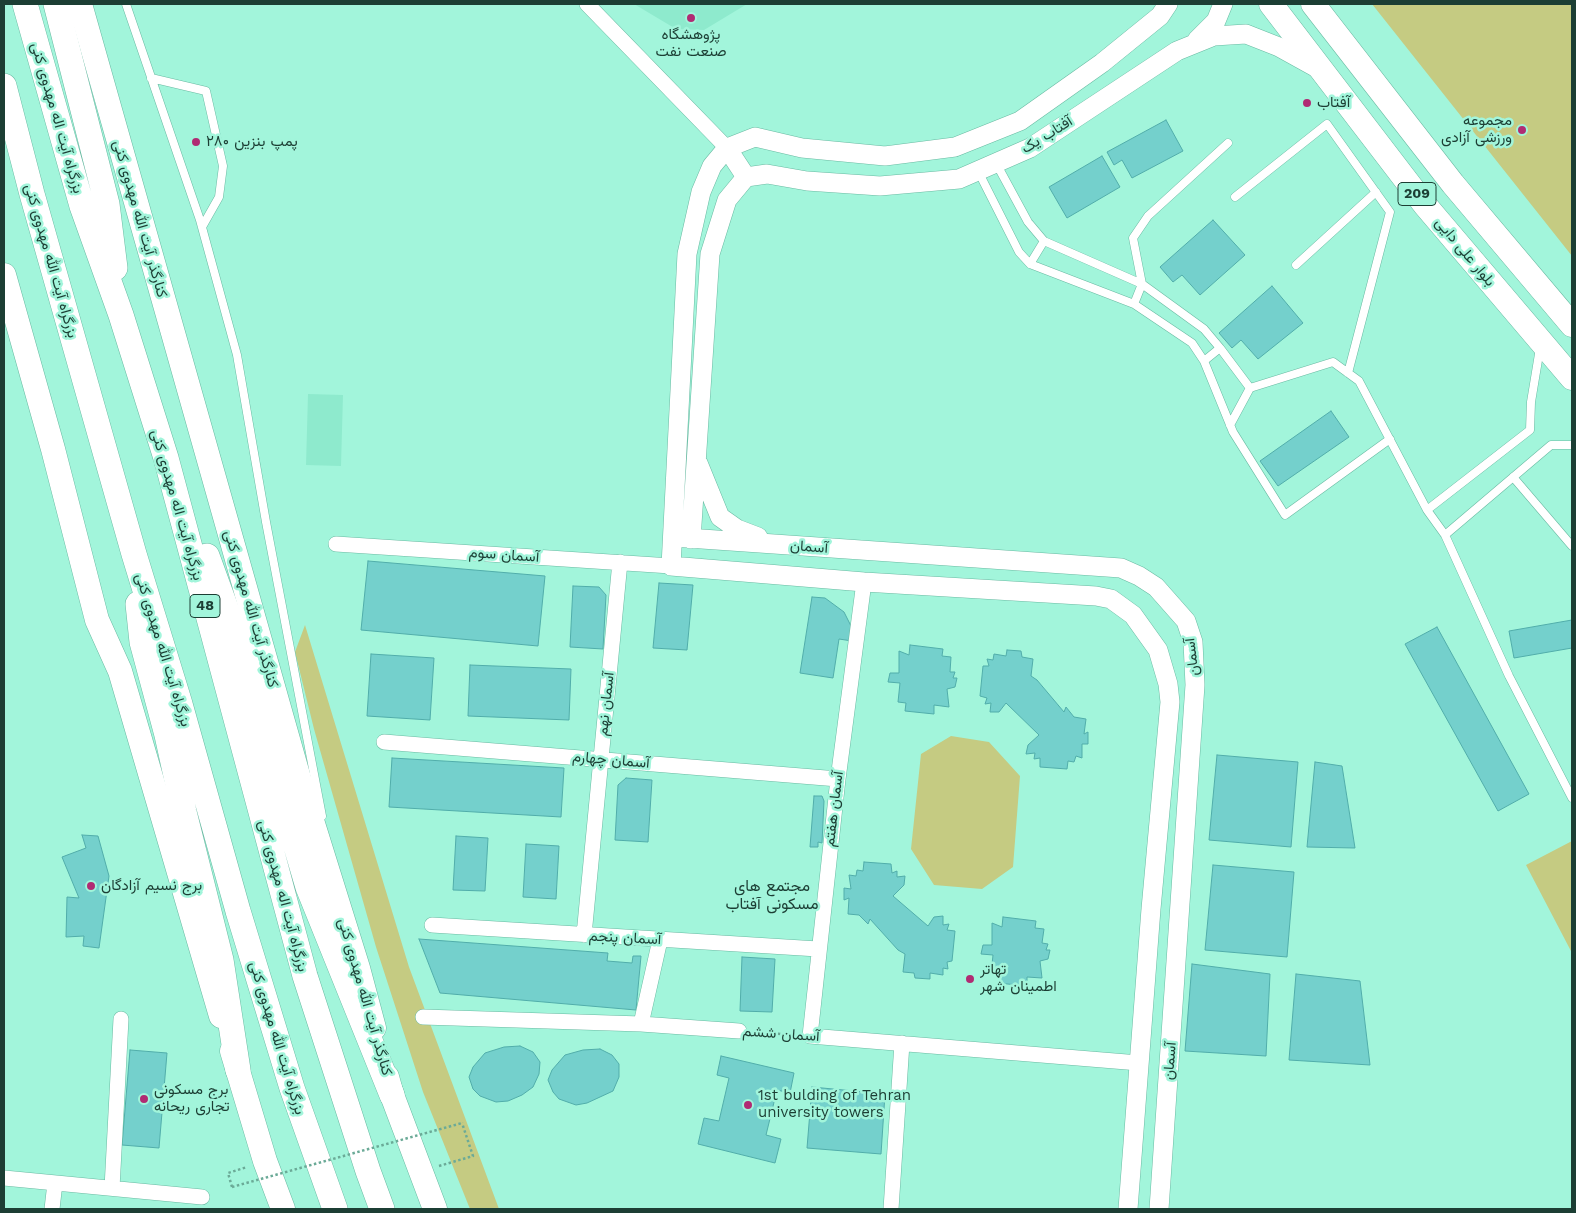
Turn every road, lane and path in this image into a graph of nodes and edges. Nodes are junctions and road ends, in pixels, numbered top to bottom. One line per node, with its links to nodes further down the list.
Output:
1 (25, 4): 31 (highway, بزرگراه آیت اله مهدوی کنی / 48)
2 (56, 4): 31 (highway)
3 (80, 4): 73 (main road, کنارگذر آیت الله مهدوی کنی)
4 (126, 4): 13 (lane)
5 (587, 4): 17 (street)
6 (1177, 4): 10 (street, آفتاب یک)
7 (1223, 4): 11 (street)
8 (1271, 4): 12 (main road, بلوار علی دایی / 209)
9 (1313, 4): 32 (main road, 209)
10 (1164, 10): 17 (street, آفتاب یک)
11 (1193, 44): 12 (street, آفتاب یک); 18 (street, آفتاب یک)
12 (1323, 71): 33 (main road, بلوار علی دایی / 209)
13 (151, 78): 24 (lane); 24 (lane)
14 (4, 86): 22 (highway, بزرگراه آیت الله مهدوی کنی)
15 (4, 124): 22 (highway)
16 (1228, 142): 29 (lane)
17 (728, 148): 20 (street); 47 (street)
18 (996, 163): 19 (street, آفتاب یک); 25 (lane)
19 (978, 171): 20 (street, آفتاب یک); 26 (lane)
20 (746, 178): 43 (street)
21 (1376, 192): 23 (lane); 27 (lane); 36 (lane)
22 (32, 194): 51 (highway, بزرگراه آیت الله مهدوی کنی)
23 (1235, 197)
24 (202, 228): 60 (lane)
25 (1044, 241): 26 (lane); 29 (lane)
26 (1030, 264): 30 (lane)
27 (1296, 265)
28 (4, 275): 72 (main road)
29 (1142, 284): 30 (lane); 34 (lane)
30 (1134, 304): 35 (lane)
31 (121, 315): 42 (highway, بزرگراه آیت اله مهدوی کنی / 48)
32 (1572, 325)
33 (1541, 343): 37 (main road, بلوار علی دایی / 209); 45 (lane)
34 (1220, 348): 35 (lane); 38 (lane)
35 (1204, 360): 39 (lane)
36 (1348, 373): 38 (lane); 40 (lane)
37 (1572, 378)
38 (1250, 388): 39 (lane)
39 (1230, 424): 40 (lane)
40 (1390, 439): 45 (lane)
41 (1572, 445): 44 (lane)
42 (166, 458): 73 (highway); 84 (highway, بزرگراه آیت اله مهدوی کنی / 48)
43 (696, 458): 47 (street); 49 (street)
44 (1513, 477): 46 (lane); 50 (lane)
45 (1427, 510): 46 (lane)
46 (1445, 535): 58 (lane)
47 (682, 538): 49 (street, آسمان); 53 (street)
48 (336, 544): 52 (street, آسمان سوم)
49 (778, 545): 87 (street, آسمان)
50 (1572, 546)
51 (134, 554): 72 (highway); 83 (highway, بزرگراه آیت الله مهدوی کنی)
52 (620, 562): 53 (street, آسمان سوم); 56 (street, آسمان نهم)
53 (671, 566): 54 (street, آسمان)
54 (864, 582): 57 (street, آسمان هفتم); 71 (street, آسمان)
55 (384, 742): 56 (street, آسمان چهارم)
56 (601, 760): 57 (street, آسمان چهارم); 62 (street, آسمان نهم)
57 (838, 779): 64 (street, آسمان هفتم)
58 (1569, 784): 59 (lane)
59 (1572, 798)
60 (323, 820)
61 (432, 925): 62 (street, آسمان پنجم)
62 (584, 935): 63 (street, آسمان پنجم)
63 (660, 940): 64 (street, آسمان پنجم); 67 (street)
64 (818, 949): 69 (street, آسمان هفتم)
65 (423, 1017): 67 (street, آسمان ششم)
66 (121, 1019): 78 (street)
67 (641, 1024): 68 (street, آسمان ششم)
68 (739, 1031): 69 (path, آسمان ششم)
69 (810, 1036): 70 (street, آسمان ششم)
70 (902, 1043): 71 (street, آسمان ششم); 85 (street)
71 (1139, 1063): 86 (street, آسمان)
72 (238, 1070): 82 (main road)
73 (392, 1095): 74 (main road, کنارگذر آیت الله مهدوی کنی)
74 (421, 1172): 75 (path, bridge); 80 (main road, کنارگذر آیت الله مهدوی کنی)
75 (228, 1173)
76 (4, 1178): 77 (street)
77 (54, 1183): 78 (street); 81 (street)
78 (112, 1188): 79 (street)
79 (202, 1197)
80 (435, 1204)
81 (52, 1209)
82 (283, 1209)
83 (335, 1209)
84 (382, 1209)
85 (891, 1209)
86 (1128, 1209)
87 (1159, 1209)

